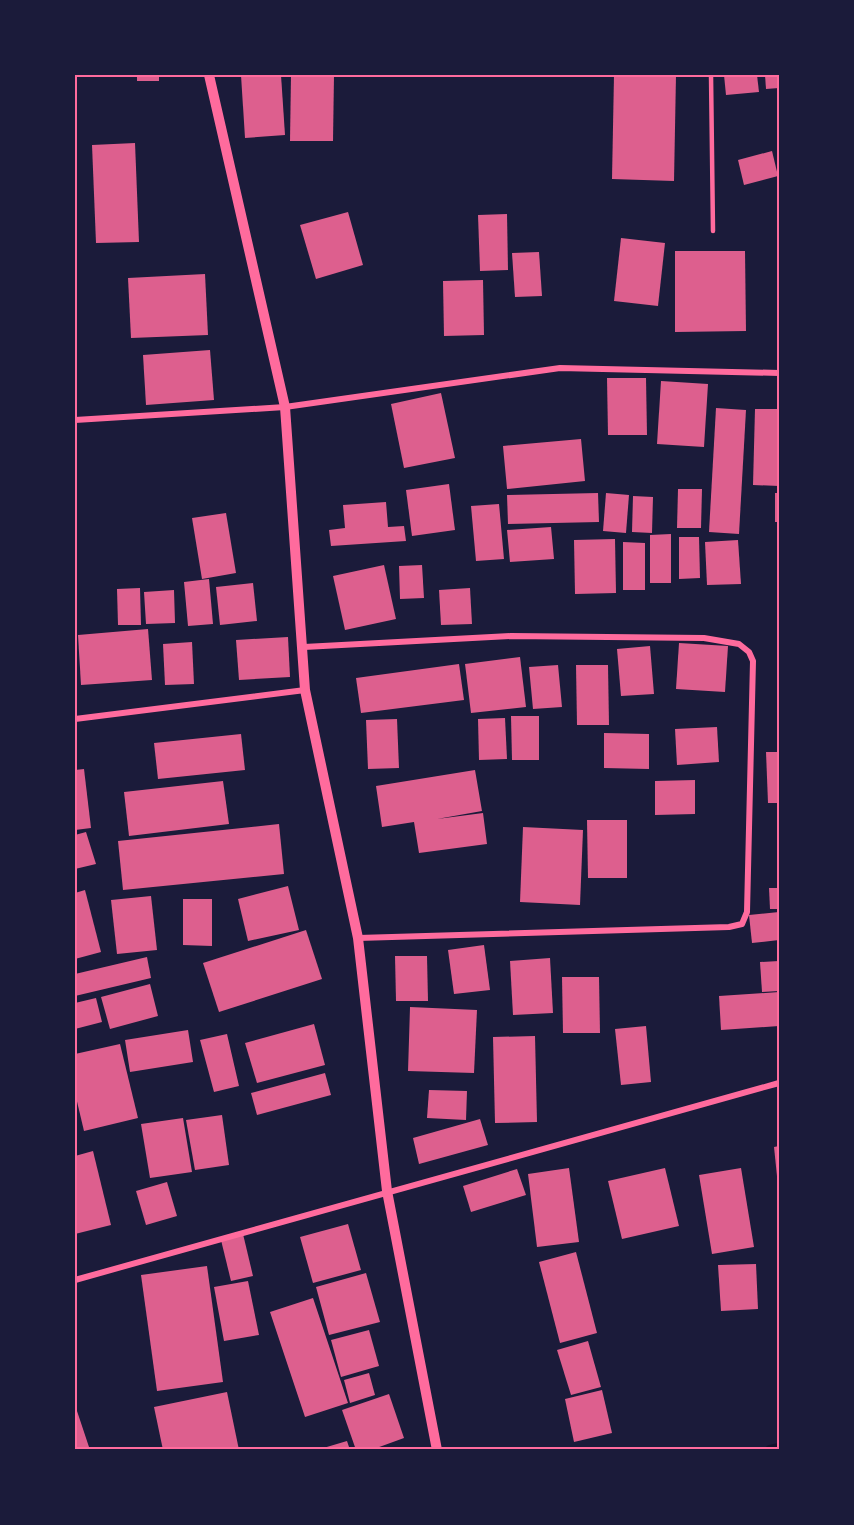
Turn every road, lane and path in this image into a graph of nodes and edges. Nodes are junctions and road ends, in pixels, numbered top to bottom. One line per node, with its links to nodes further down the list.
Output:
1 (209, 75): 5 (street)
2 (711, 75): 3 (lane)
3 (714, 231)
4 (779, 373): 5 (street)
5 (285, 407): 6 (street); 7 (street)
6 (75, 420)
7 (304, 647): 8 (street); 10 (street)
8 (305, 690): 9 (street); 10 (street)
9 (75, 719)
10 (358, 938): 12 (street)
11 (779, 1083): 12 (street)
12 (387, 1191): 13 (street); 14 (street)
13 (75, 1280)
14 (437, 1450)

